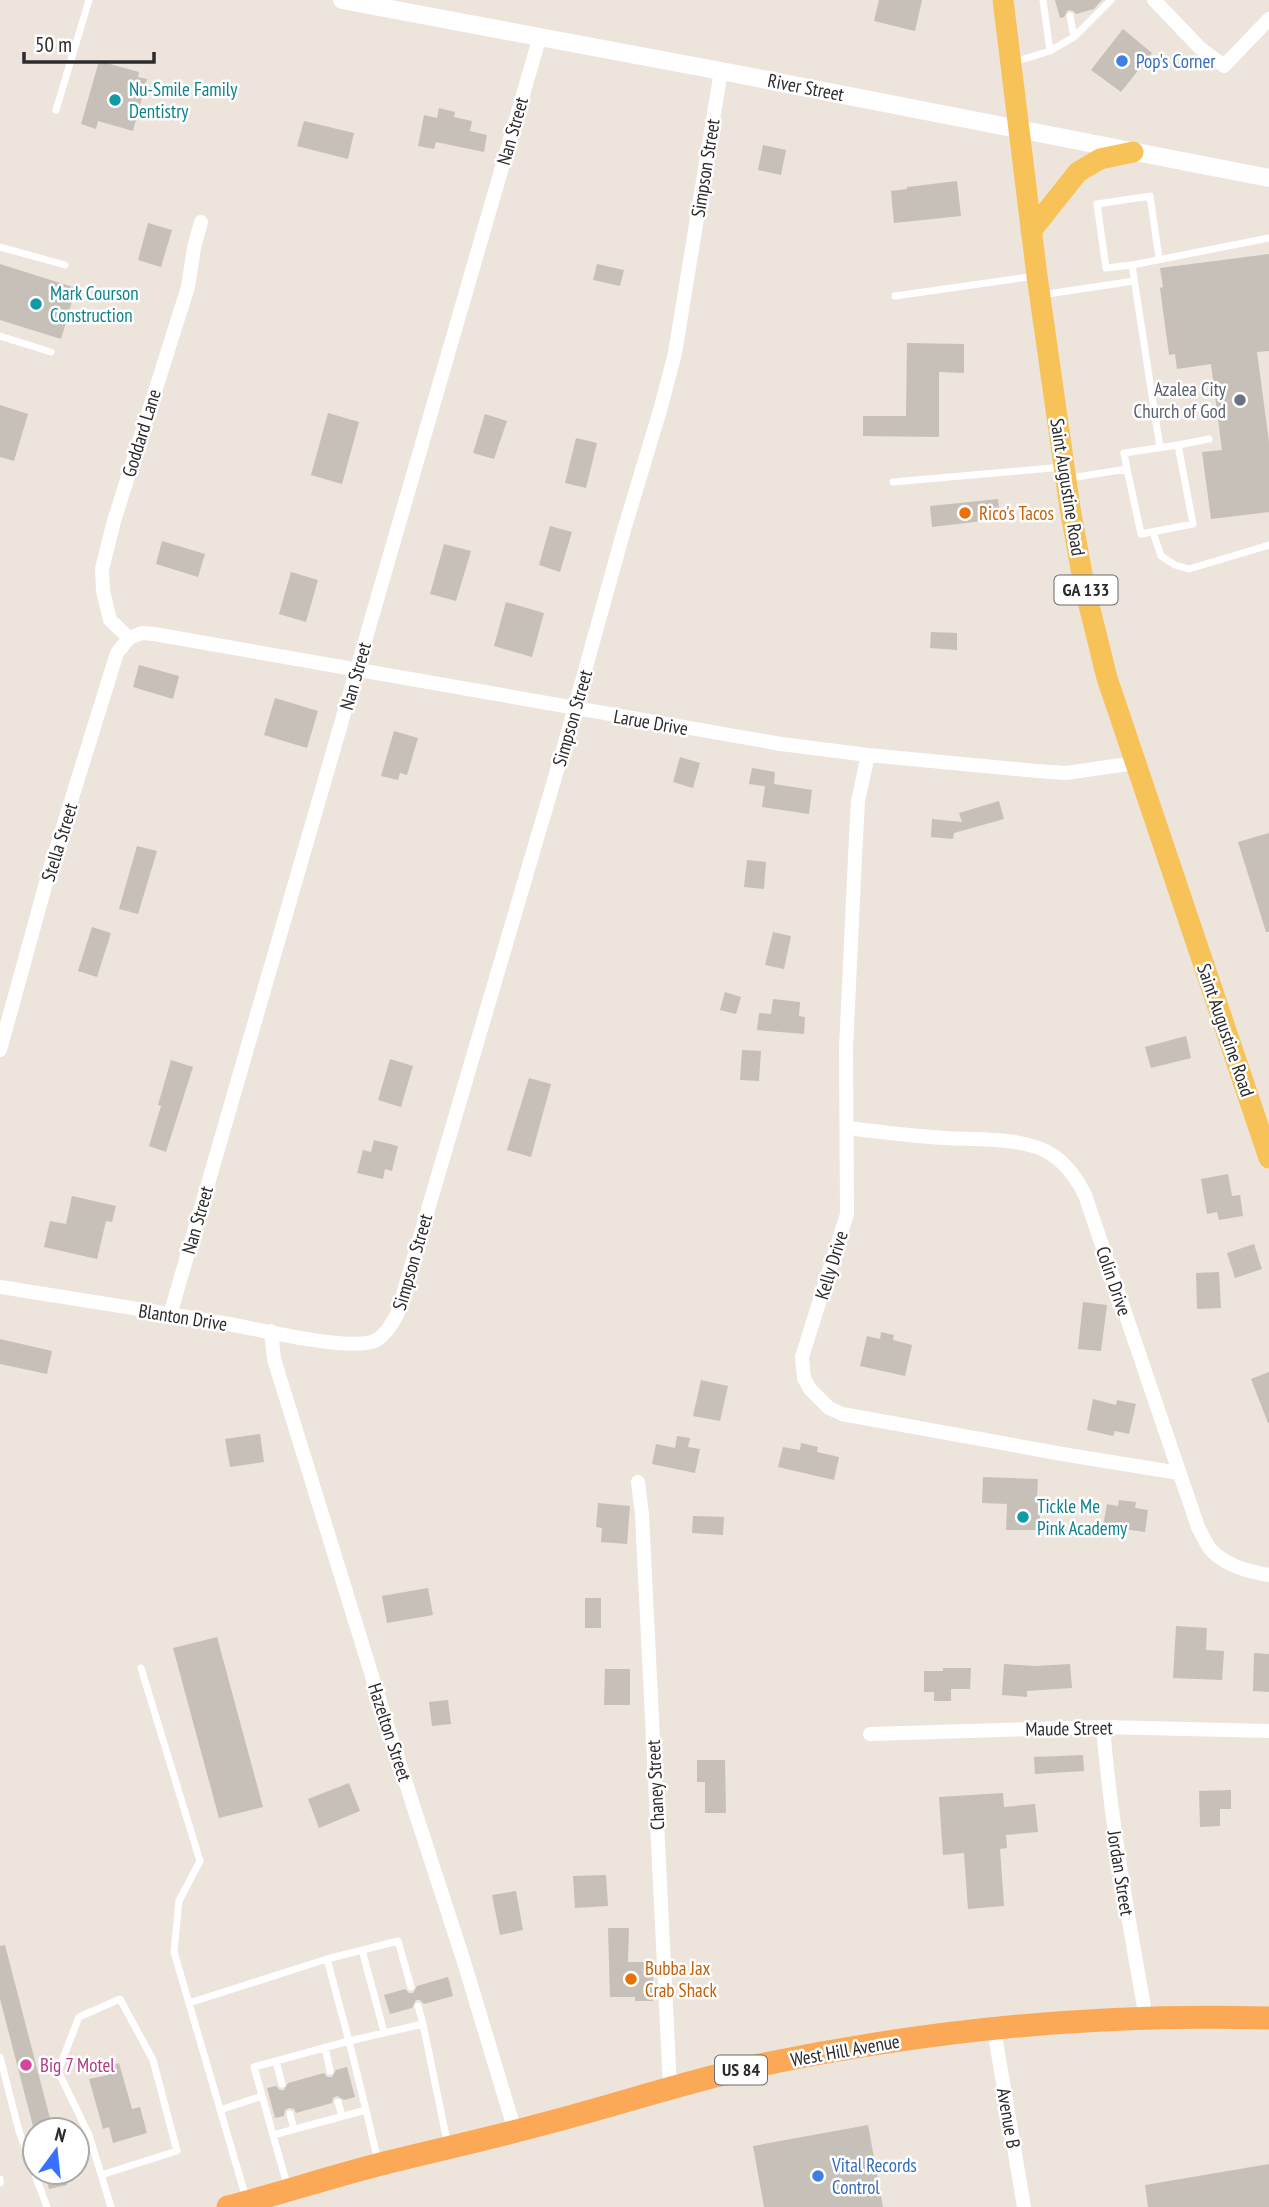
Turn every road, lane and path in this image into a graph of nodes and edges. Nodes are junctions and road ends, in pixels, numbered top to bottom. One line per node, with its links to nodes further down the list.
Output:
1 (89, 0): 14 (lane)
2 (342, 0): 9 (street, River Street)
3 (1003, 0): 12 (main road, Saint Augustine Road / GA 133)
4 (1043, 0): 11 (lane)
5 (1111, 0): 10 (lane)
6 (1154, 0): 8 (street)
7 (1070, 16): 10 (lane)
8 (1269, 19)
9 (540, 36): 13 (street, River Street); 39 (street, Nan Street)
10 (1074, 37): 11 (lane)
11 (1050, 51): 12 (lane)
12 (1010, 63): 15 (main road, Saint Augustine Road / GA 133)
13 (720, 71): 15 (street, River Street); 40 (street, Simpson Street)
14 (56, 110)
15 (1018, 130): 16 (street, River Street); 19 (main road, Saint Augustine Road / GA 133)
16 (1133, 152): 17 (street, River Street); 19 (main road)
17 (1269, 178)
18 (201, 222): 38 (street, Goddard Lane)
19 (1031, 231): 26 (main road, Saint Augustine Road / GA 133)
20 (1269, 238): 22 (lane)
21 (0, 247): 23 (lane)
22 (1159, 258): 24 (lane); 24 (lane)
23 (65, 265)
24 (1132, 265): 25 (lane)
25 (1134, 281): 26 (lane); 32 (lane)
26 (1038, 286): 27 (lane); 34 (main road, Saint Augustine Road / GA 133)
27 (895, 296)
28 (0, 337): 29 (lane)
29 (51, 352)
30 (1209, 439): 31 (lane)
31 (1178, 445): 32 (lane); 36 (lane)
32 (1160, 448): 33 (lane)
33 (1127, 469): 34 (lane); 36 (lane)
34 (1065, 473): 35 (lane); 42 (main road, Saint Augustine Road / GA 133)
35 (893, 482)
36 (1153, 532): 37 (lane)
37 (1269, 545)
38 (129, 638): 39 (street, Larue Drive); 43 (street, Stella Street)
39 (356, 670): 40 (street, Larue Drive); 47 (street, Nan Street)
40 (575, 709): 41 (street, Larue Drive); 49 (street, Simpson Street)
41 (868, 755): 42 (street, Larue Drive); 44 (street, Kelly Drive)
42 (1135, 763): 45 (main road, Saint Augustine Road / GA 133)
43 (0, 1050)
44 (848, 1128): 50 (street, Colin Drive); 50 (street, Kelly Drive)
45 (1269, 1157)
46 (0, 1287): 47 (street, Blanton Drive)
47 (170, 1315): 48 (street, Blanton Drive)
48 (271, 1331): 49 (street, Blanton Drive); 81 (street, Hazelton Street)
49 (366, 1342)
50 (1179, 1473): 52 (street, Colin Drive)
51 (638, 1482): 73 (street, Chaney Street)
52 (1269, 1575)
53 (141, 1668): 60 (lane)
54 (1103, 1727): 55 (street, Maude Street); 56 (street, Maude Street); 62 (street, Jordan Street)
55 (1269, 1731)
56 (870, 1734)
57 (362, 1950): 58 (lane); 59 (lane); 66 (lane)
58 (327, 1959): 60 (lane); 67 (lane)
59 (411, 1987)
60 (189, 2003): 76 (lane)
61 (418, 2006): 64 (lane)
62 (1146, 2018): 63 (highway, West Hill Avenue / US 84); 65 (highway, West Hill Avenue / US 84)
63 (1269, 2018)
64 (423, 2024): 66 (lane); 83 (lane)
65 (994, 2029): 73 (highway, West Hill Avenue / US 84); 90 (street, Avenue B)
66 (384, 2032): 67 (lane)
67 (349, 2041): 68 (lane); 77 (lane)
68 (325, 2047): 70 (lane); 71 (lane)
69 (0, 2057): 88 (lane)
70 (276, 2061): 72 (lane); 74 (lane)
71 (330, 2071)
72 (282, 2084)
73 (670, 2088): 81 (highway, West Hill Avenue / US 84)
74 (262, 2096): 76 (lane); 82 (lane)
75 (338, 2102): 79 (lane)
76 (220, 2110): 87 (lane)
77 (366, 2110): 79 (lane); 84 (lane)
78 (290, 2114): 80 (lane)
79 (342, 2116): 80 (lane)
80 (294, 2129): 82 (lane)
81 (515, 2131): 83 (highway, West Hill Avenue / US 84)
82 (273, 2135): 86 (lane)
83 (448, 2148): 84 (highway, West Hill Avenue / US 84)
84 (379, 2165): 86 (highway, West Hill Avenue / US 84)
85 (102, 2175): 85 (lane); 89 (lane)
86 (291, 2199): 87 (highway, West Hill Avenue / US 84)
87 (238, 2204)
88 (47, 2207)
89 (111, 2207)
90 (1024, 2207)

